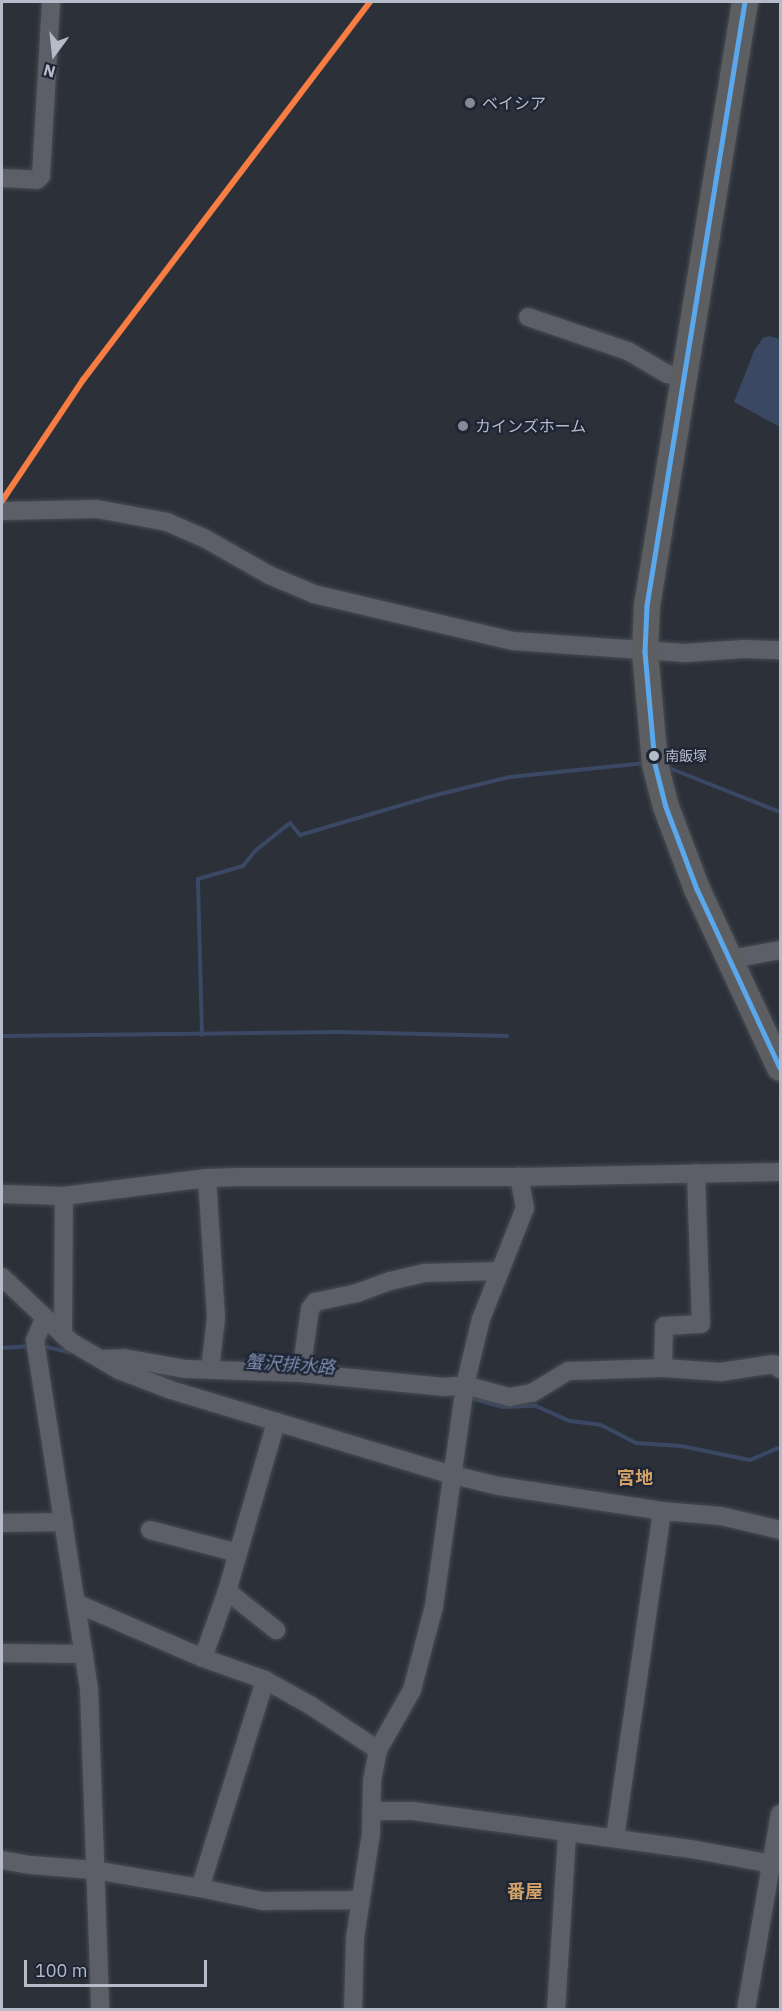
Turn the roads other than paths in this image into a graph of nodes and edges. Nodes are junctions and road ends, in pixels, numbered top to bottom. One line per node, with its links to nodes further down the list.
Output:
1 (51, 2): 3 (street)
2 (745, 2): 5 (highway)
3 (2, 178)
4 (528, 317): 5 (street)
5 (685, 378): 8 (highway)
6 (2, 510): 8 (street)
7 (780, 651): 8 (street)
8 (645, 652): 10 (highway)
9 (780, 950): 10 (street)
10 (731, 959): 11 (highway)
11 (780, 1068)
12 (780, 1172): 13 (street)
13 (696, 1173): 14 (street); 23 (street)
14 (519, 1177): 15 (street); 18 (street)
15 (207, 1178): 17 (street); 25 (street)
16 (2, 1194): 17 (street)
17 (64, 1196): 21 (street)
18 (500, 1270): 26 (street); 27 (street)
19 (2, 1277): 20 (street)
20 (44, 1319): 21 (street); 31 (street)
21 (63, 1335): 22 (street)
22 (98, 1359): 25 (street); 28 (street)
23 (663, 1368): 24 (street); 27 (street)
24 (780, 1369)
25 (210, 1370): 26 (street)
26 (301, 1372): 27 (street)
27 (465, 1385): 29 (street)
28 (276, 1422): 29 (street); 35 (street)
29 (453, 1475): 30 (street); 43 (street)
30 (662, 1510): 34 (street); 47 (street)
31 (64, 1522): 32 (street); 37 (street)
32 (2, 1523)
33 (150, 1530): 35 (street)
34 (780, 1530)
35 (238, 1553): 36 (street)
36 (227, 1591): 38 (street); 41 (street)
37 (78, 1604): 40 (street); 41 (street)
38 (276, 1630)
39 (2, 1653): 40 (street)
40 (84, 1654): 50 (street)
41 (203, 1658): 42 (street)
42 (265, 1680): 43 (street); 51 (street)
43 (378, 1749): 44 (street)
44 (371, 1811): 46 (street); 52 (street)
45 (780, 1814): 49 (street)
46 (567, 1833): 47 (street); 55 (street)
47 (615, 1838): 49 (street)
48 (2, 1860): 50 (street)
49 (772, 1864): 56 (street)
50 (94, 1870): 51 (street); 53 (street)
51 (200, 1888): 52 (street)
52 (361, 1900): 54 (street)
53 (100, 2010)
54 (353, 2010)
55 (556, 2010)
56 (746, 2010)

